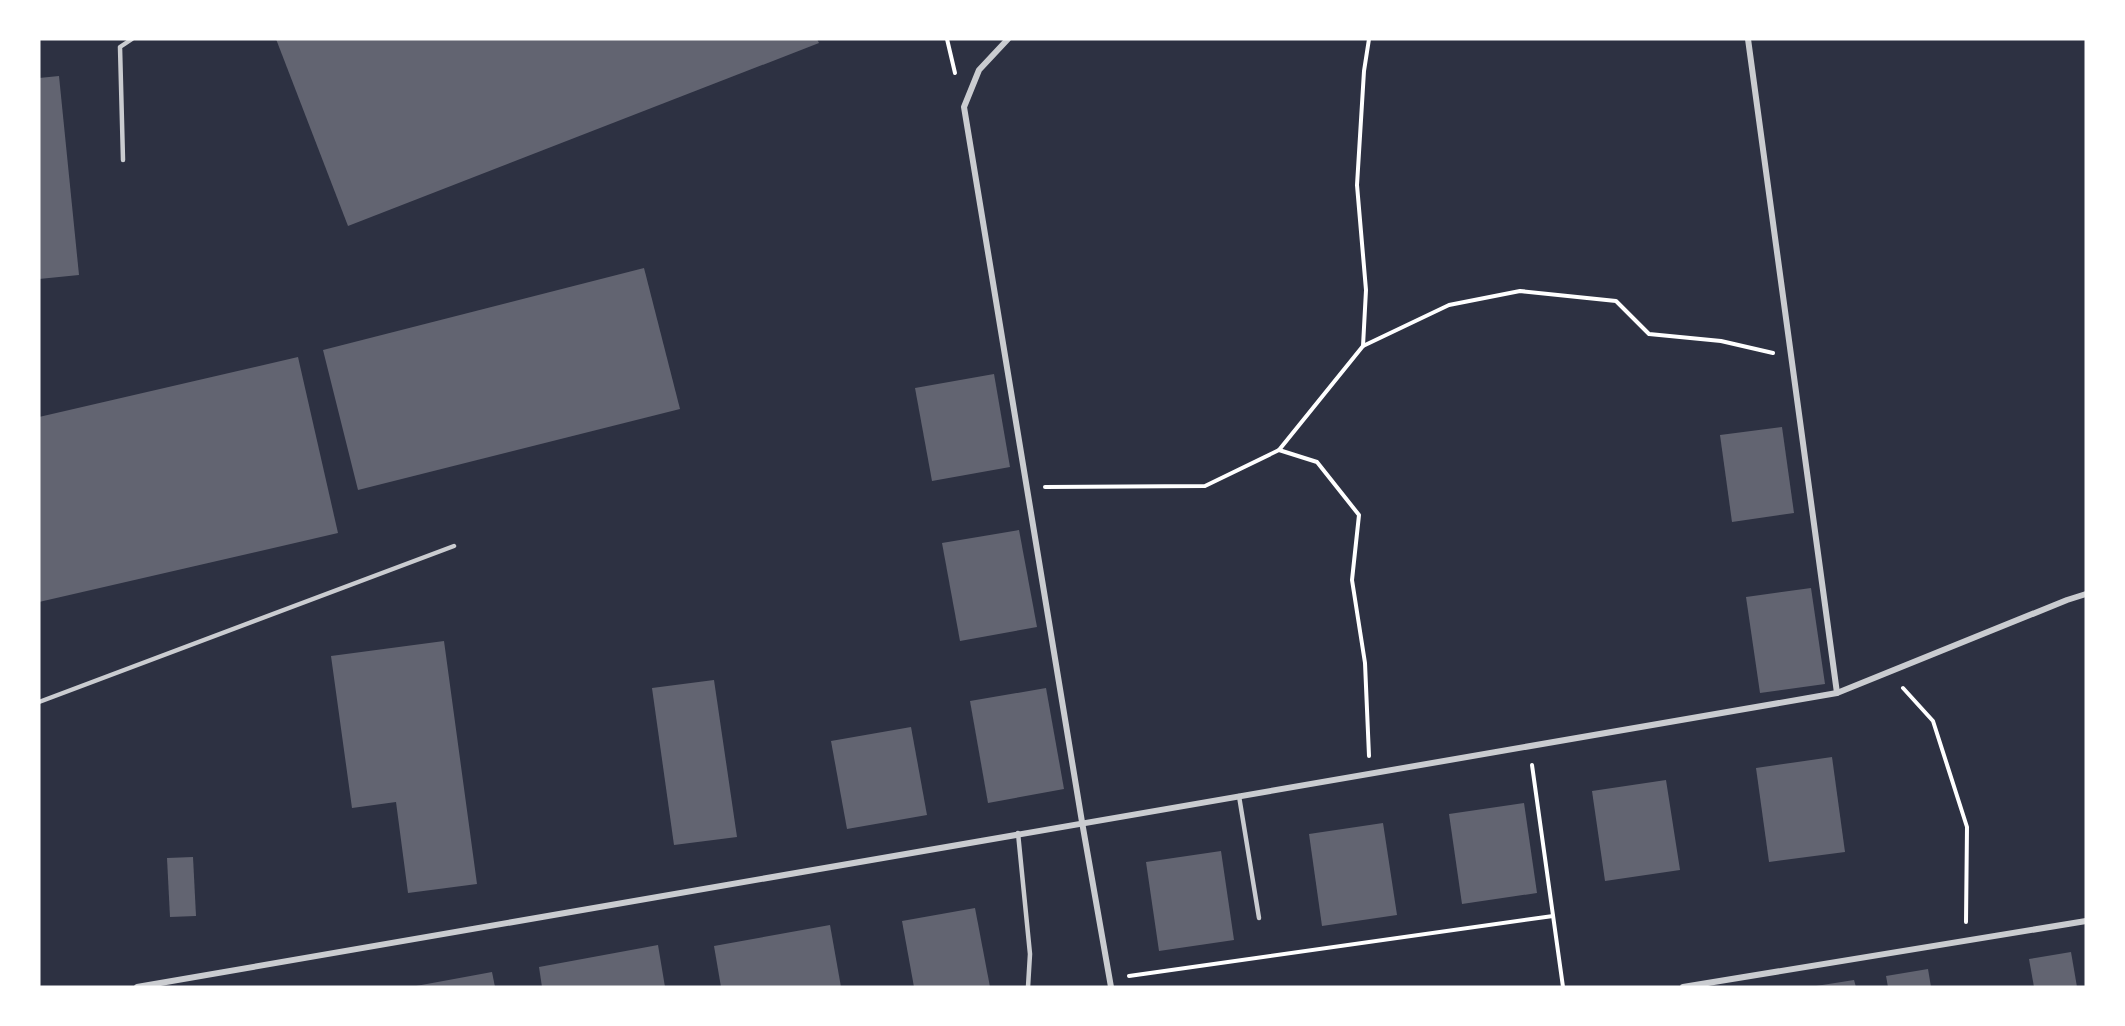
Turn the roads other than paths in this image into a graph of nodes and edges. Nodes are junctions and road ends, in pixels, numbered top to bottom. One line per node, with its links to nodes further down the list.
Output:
1 (132, 39): 4 (lane)
2 (1008, 39): 10 (street)
3 (1748, 39): 7 (street)
4 (123, 160)
5 (454, 546): 8 (lane)
6 (2086, 594): 7 (street)
7 (1837, 693): 9 (street)
8 (39, 702)
9 (1239, 796): 10 (street); 12 (lane)
10 (1082, 822): 11 (street); 16 (street)
11 (1018, 833): 14 (street); 15 (lane)
12 (1259, 918)
13 (2086, 921): 17 (street)
14 (137, 987)
15 (1028, 987)
16 (1111, 987)
17 (1683, 987)

